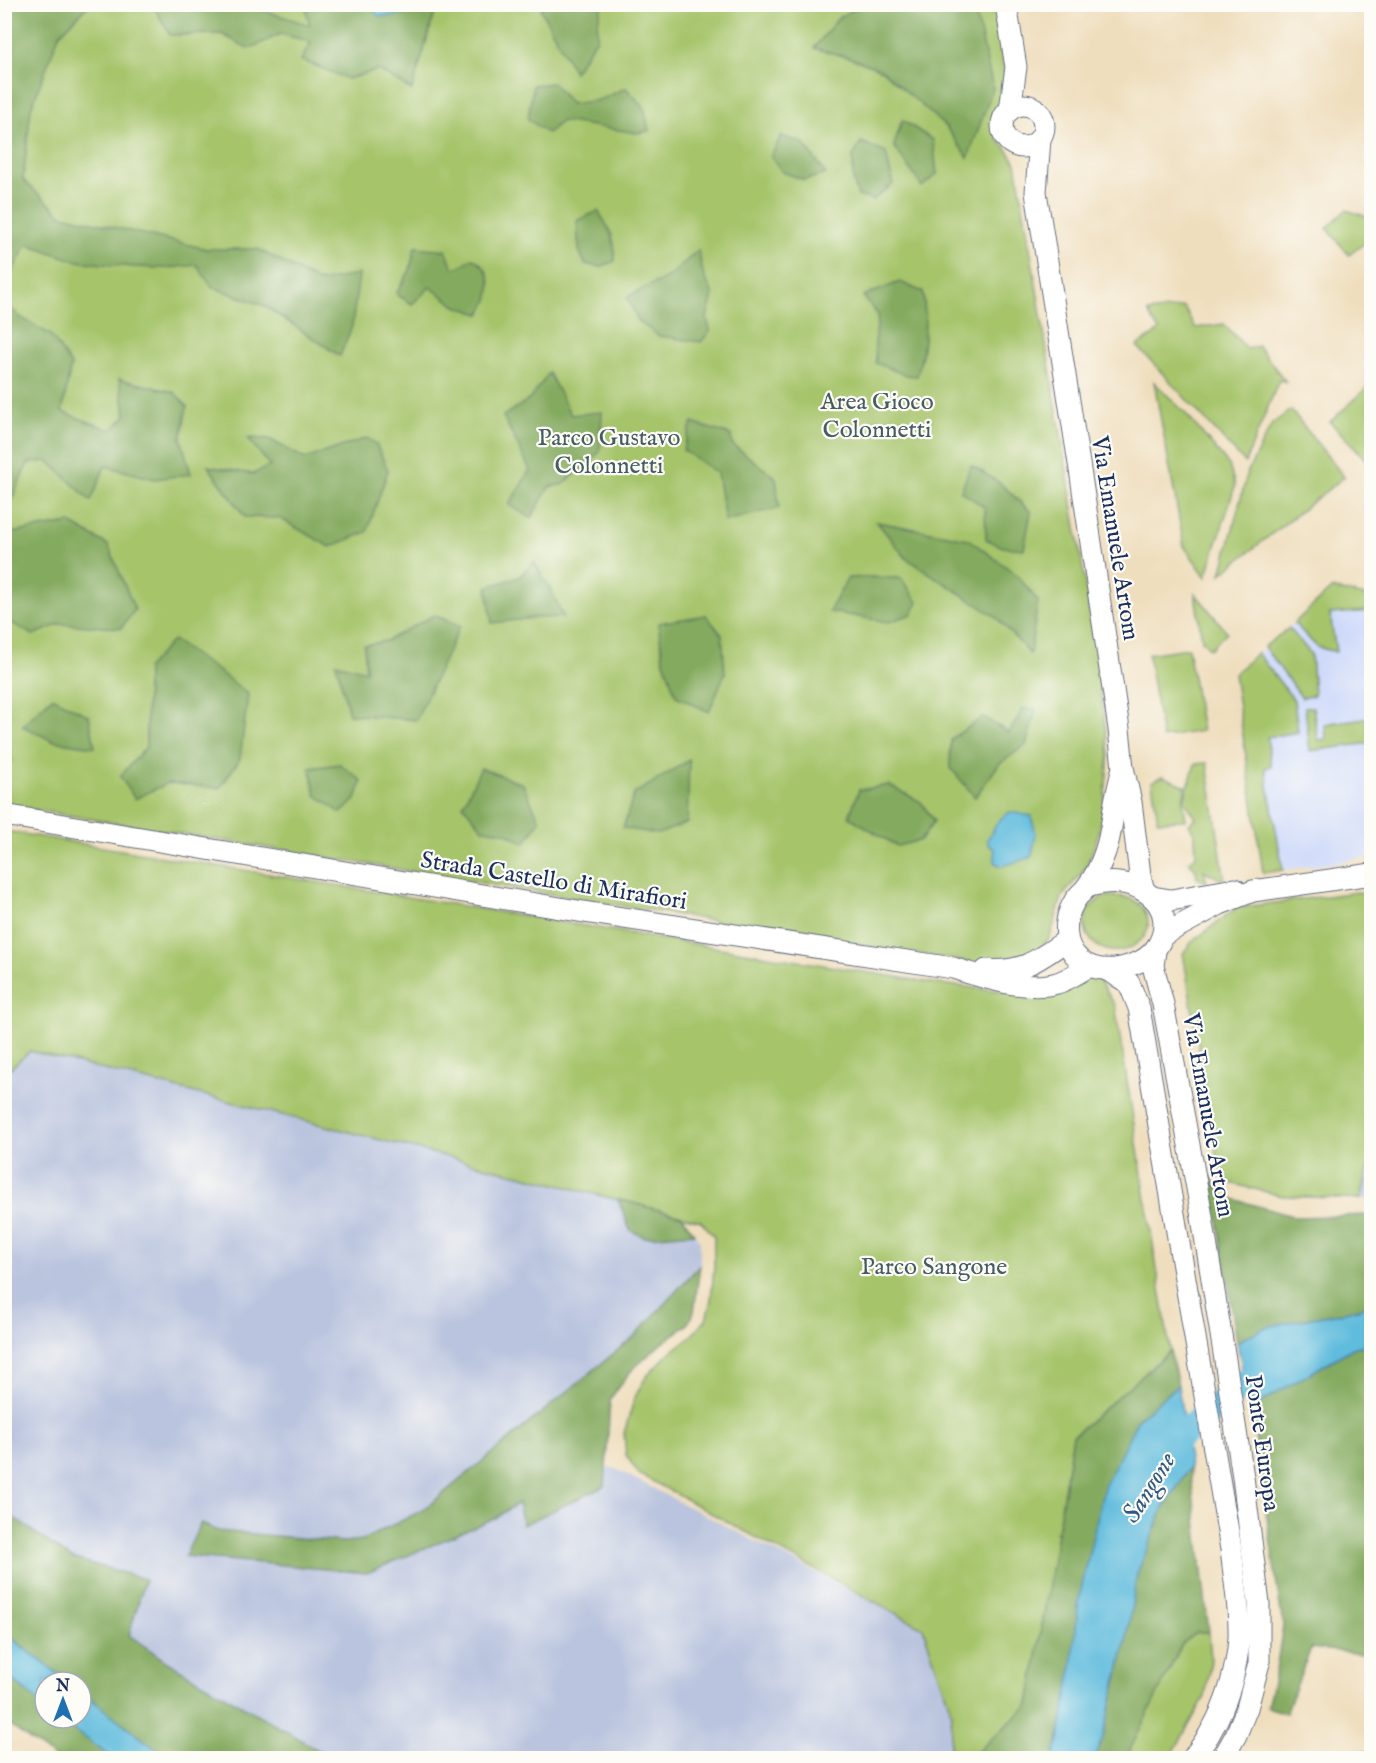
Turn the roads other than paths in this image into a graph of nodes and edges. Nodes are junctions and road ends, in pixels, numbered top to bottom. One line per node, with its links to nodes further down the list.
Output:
1 (1006, 4): 2 (street)
2 (1016, 67): 3 (street); 4 (street)
3 (1036, 109): 4 (street); 5 (street)
4 (1010, 110): 6 (street)
5 (1040, 139): 6 (street); 7 (street, Via Emanuele Artom)
6 (1017, 146): 7 (street, Via Emanuele Artom)
7 (1036, 192): 8 (street, Via Emanuele Artom)
8 (1123, 768): 11 (street); 13 (street, Via Emanuele Artom)
9 (4, 815): 16 (street, Strada Castello di Mirafiori)
10 (1371, 874): 12 (street)
11 (1087, 887): 13 (street); 14 (street)
12 (1253, 891): 13 (street); 15 (street)
13 (1148, 894): 15 (street)
14 (1067, 940): 16 (street); 17 (street)
15 (1159, 943): 17 (street); 18 (street, Via Emanuele Artom)
16 (953, 968): 17 (street, Strada Castello di Mirafiori)
17 (1099, 968): 19 (street, Via Emanuele Artom)
18 (1214, 1290): 21 (street, Ponte Europa)
19 (1189, 1295): 20 (street, Ponte Europa)
20 (1193, 1758)
21 (1223, 1758)

